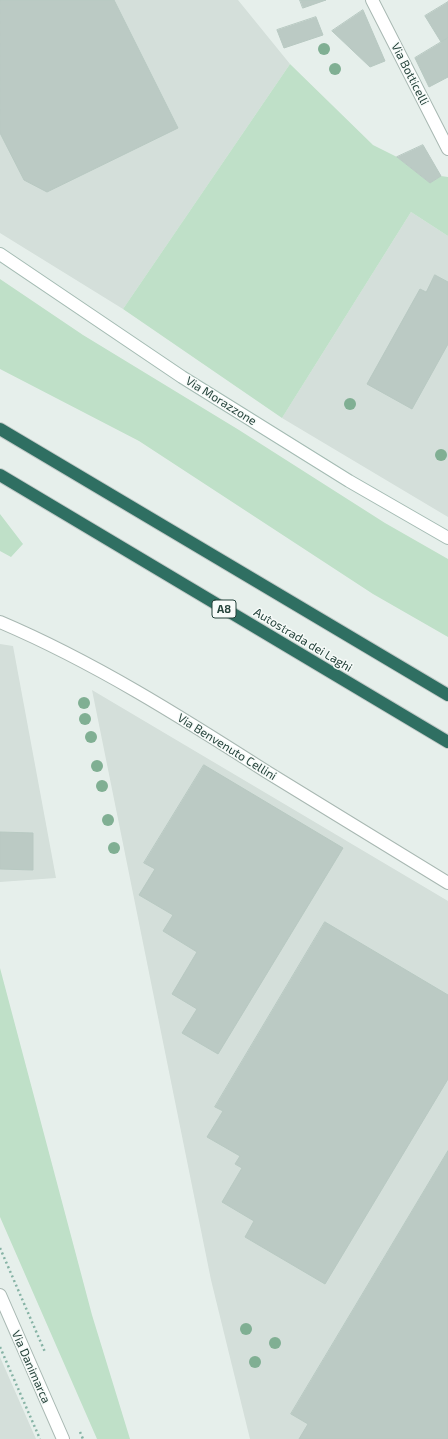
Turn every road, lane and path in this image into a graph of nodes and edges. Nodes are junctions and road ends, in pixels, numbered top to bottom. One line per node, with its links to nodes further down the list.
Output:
1 (372, 0): 2 (street, Via Botticelli)
2 (448, 149)
3 (0, 254): 6 (street, Via Morazzone)
4 (0, 429): 8 (highway)
5 (0, 475): 9 (highway, Autostrada dei Laghi / A8)
6 (448, 538)
7 (0, 622): 10 (street, Via Benvenuto Cellini)
8 (448, 695)
9 (448, 742)
10 (448, 883)
11 (0, 1248): 14 (path)
12 (0, 1295): 17 (street, Via Danimarca)
13 (0, 1347): 16 (path)
14 (46, 1354)
15 (77, 1425): 18 (path)
16 (40, 1439)
17 (63, 1439)
18 (83, 1439)

